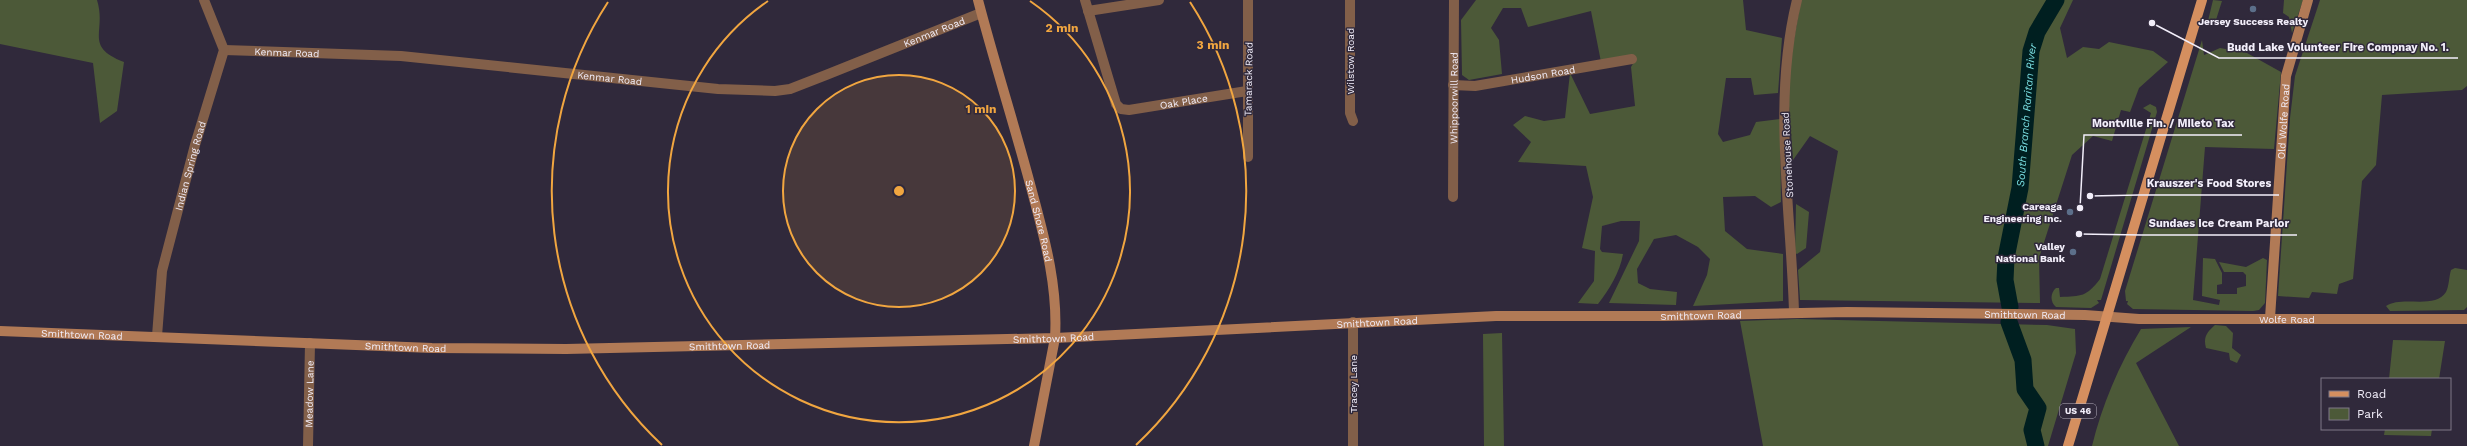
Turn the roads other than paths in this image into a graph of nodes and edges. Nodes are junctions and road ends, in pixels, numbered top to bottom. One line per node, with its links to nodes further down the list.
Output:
1 (204, 0): 13 (street)
2 (978, 0): 12 (street, Sand Shore Road)
3 (1085, 0): 11 (street)
4 (1159, 0): 11 (street)
5 (1248, 0): 16 (street, Tamarack Road)
6 (1350, 0): 17 (street, Wilstow Road)
7 (1454, 0): 15 (street, Whippoorwill Road)
8 (1797, 0): 20 (street, Stonehouse Road)
9 (2202, 0): 21 (main road, US 46)
10 (2308, 0): 22 (street, Old Wolfe Road)
11 (1088, 11): 16 (street, Oak Place)
12 (982, 13): 13 (street, Kenmar Road); 27 (street, Sand Shore Road)
13 (224, 50): 26 (street, Indian Spring Road)
14 (1632, 59): 15 (street, Hudson Road)
15 (1453, 85): 19 (street, Whippoorwill Road)
16 (1247, 91): 18 (street, Tamarack Road)
17 (1353, 120)
18 (1248, 157)
19 (1453, 197)
20 (1794, 312): 21 (street, Smithtown Road); 24 (street, Smithtown Road)
21 (2107, 316): 22 (street, Wolfe Road); 32 (main road, US 46)
22 (2270, 318): 23 (street, Wolfe Road)
23 (2467, 319)
24 (1353, 322): 27 (street, Smithtown Road); 31 (street, Tracey Lane)
25 (0, 331): 26 (street, Smithtown Road)
26 (157, 336): 28 (street, Smithtown Road)
27 (1055, 338): 28 (street, Smithtown Road); 30 (street, Sand Shore Road)
28 (310, 342): 29 (street, Meadow Lane)
29 (308, 446)
30 (1034, 446)
31 (1353, 446)
32 (2068, 446)

